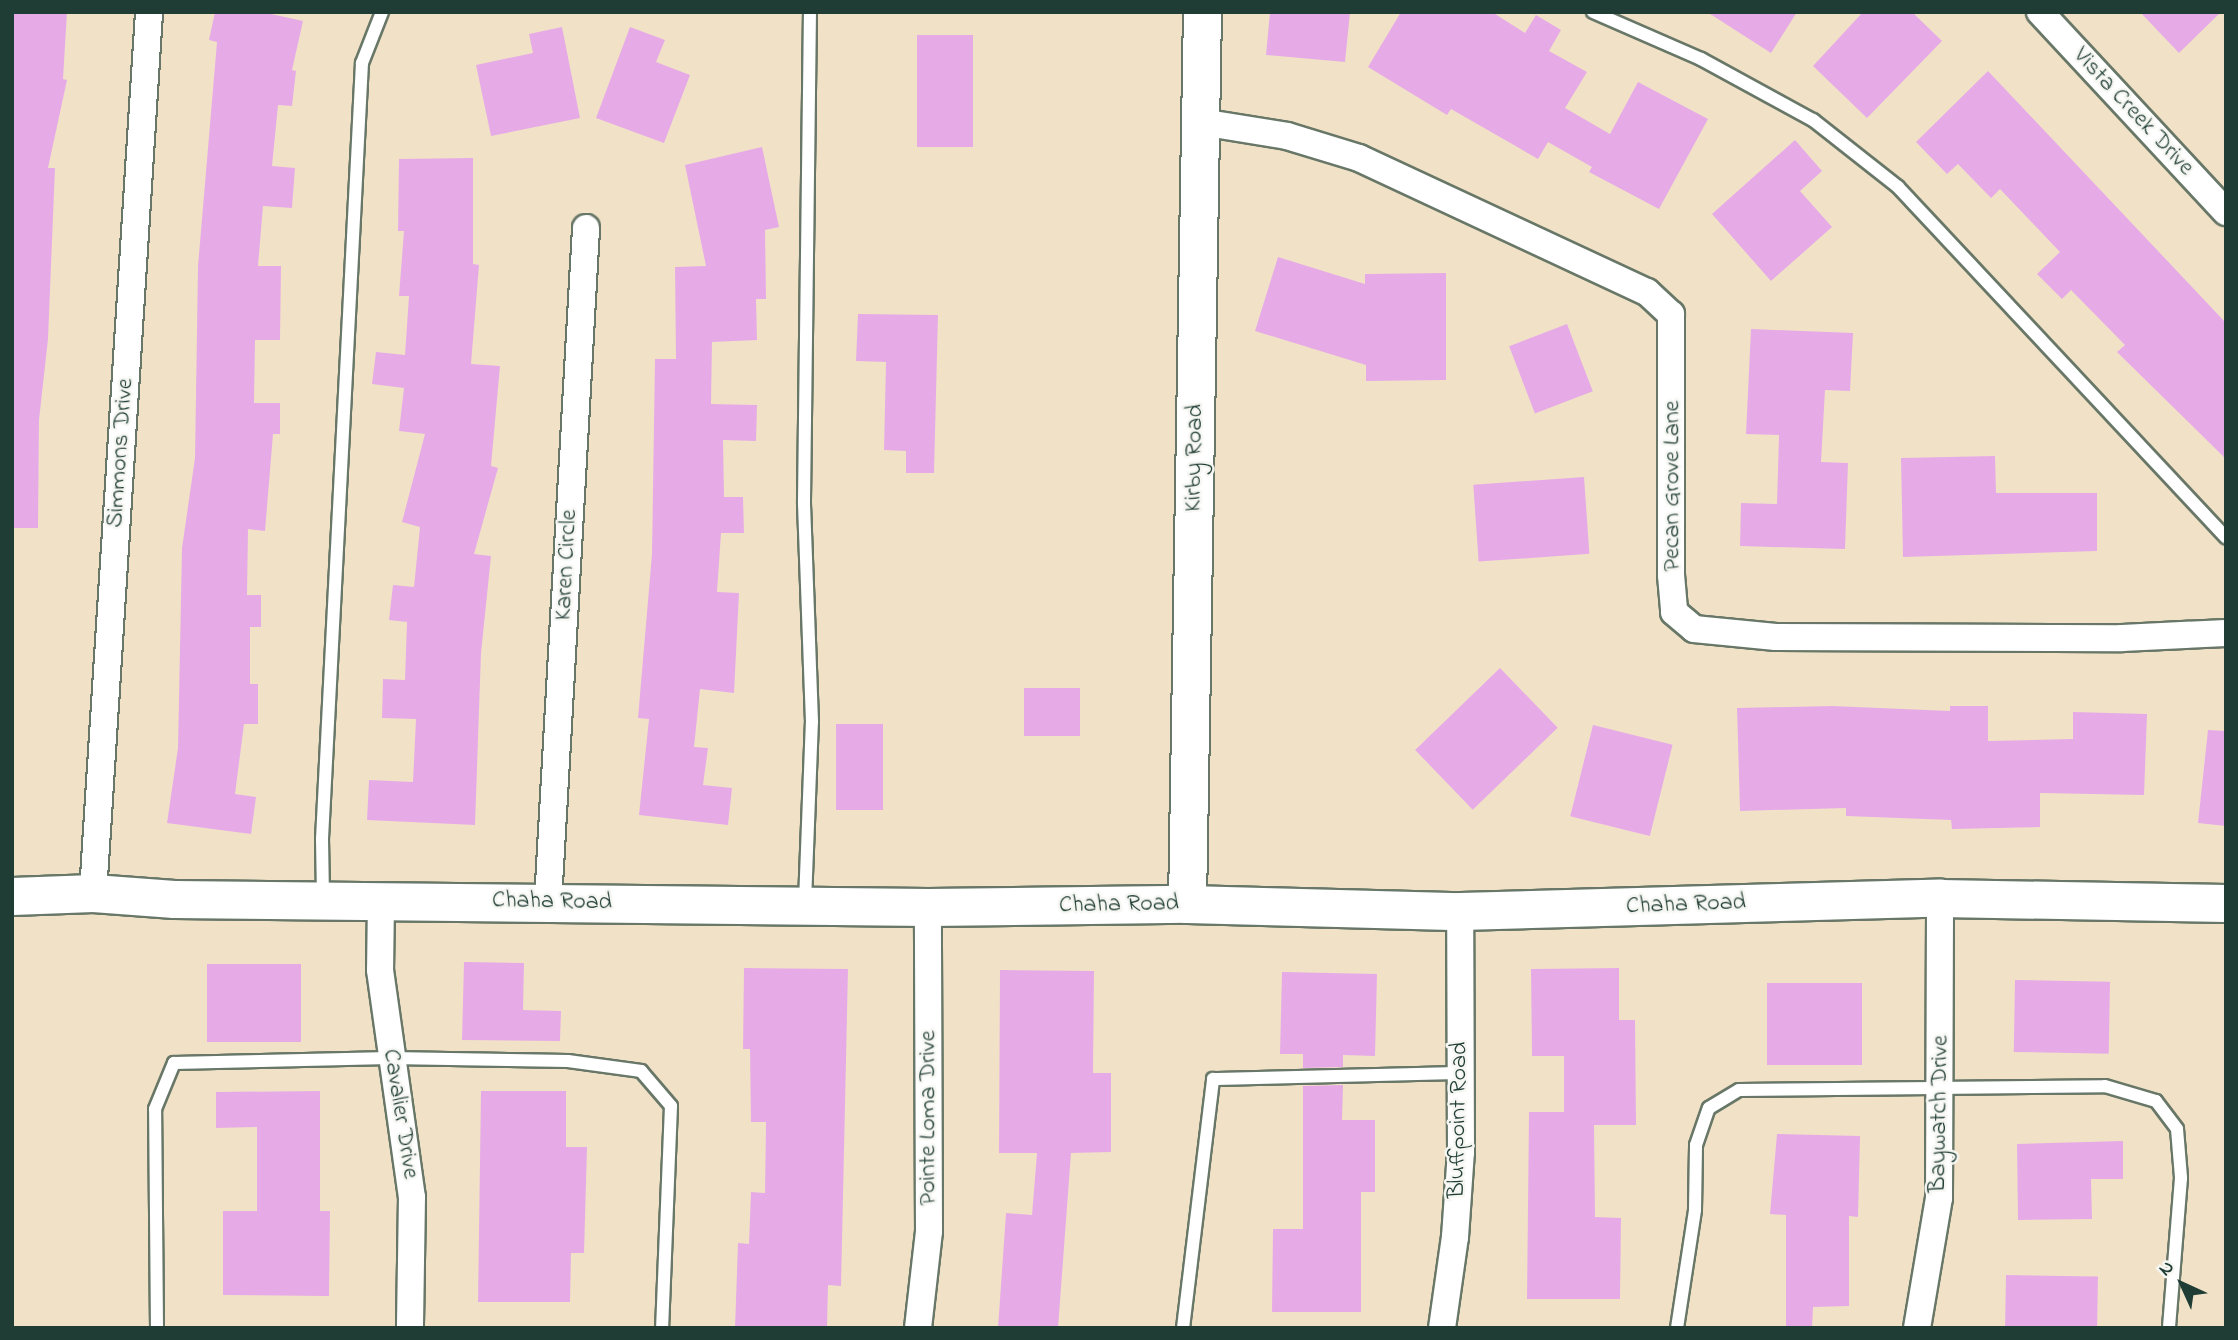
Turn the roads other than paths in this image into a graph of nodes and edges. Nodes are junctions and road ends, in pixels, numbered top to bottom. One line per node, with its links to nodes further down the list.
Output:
1 (149, 12): 12 (street, Simmons Drive)
2 (382, 12): 15 (lane)
3 (810, 12): 20 (lane)
4 (1202, 12): 7 (street, Kirby Road)
5 (1593, 12): 10 (lane)
6 (2040, 12): 8 (street, Vista Creek Drive)
7 (1201, 121): 11 (street, Pecan Grove Lane); 19 (street, Kirby Road)
8 (2226, 212)
9 (586, 228): 17 (street, Karen Circle)
10 (2226, 537)
11 (2226, 633)
12 (93, 893): 13 (street, Chaha Road); 15 (street, Chaha Road)
13 (12, 896)
14 (1940, 898): 18 (street, Chaha Road); 22 (street, Chaha Road); 25 (street, Baywatch Drive)
15 (323, 900): 16 (street, Chaha Road)
16 (381, 901): 17 (street, Chaha Road); 23 (street, Cavalier Drive)
17 (548, 902): 20 (street, Chaha Road)
18 (2226, 903)
19 (1187, 904): 21 (street, Chaha Road); 22 (street, Chaha Road)
20 (804, 905): 21 (street, Chaha Road)
21 (928, 907): 29 (street, Pointe Loma Drive)
22 (1460, 911): 24 (street, Bluffpoint Road)
23 (390, 1058): 26 (lane); 27 (street, Cavalier Drive); 28 (lane)
24 (1461, 1073): 30 (lane); 31 (street, Bluffpoint Road)
25 (1942, 1089): 32 (lane); 33 (street, Baywatch Drive); 34 (lane)
26 (157, 1328)
27 (410, 1328)
28 (662, 1328)
29 (919, 1328)
30 (1183, 1328)
31 (1442, 1328)
32 (1677, 1328)
33 (1917, 1328)
34 (2169, 1328)

